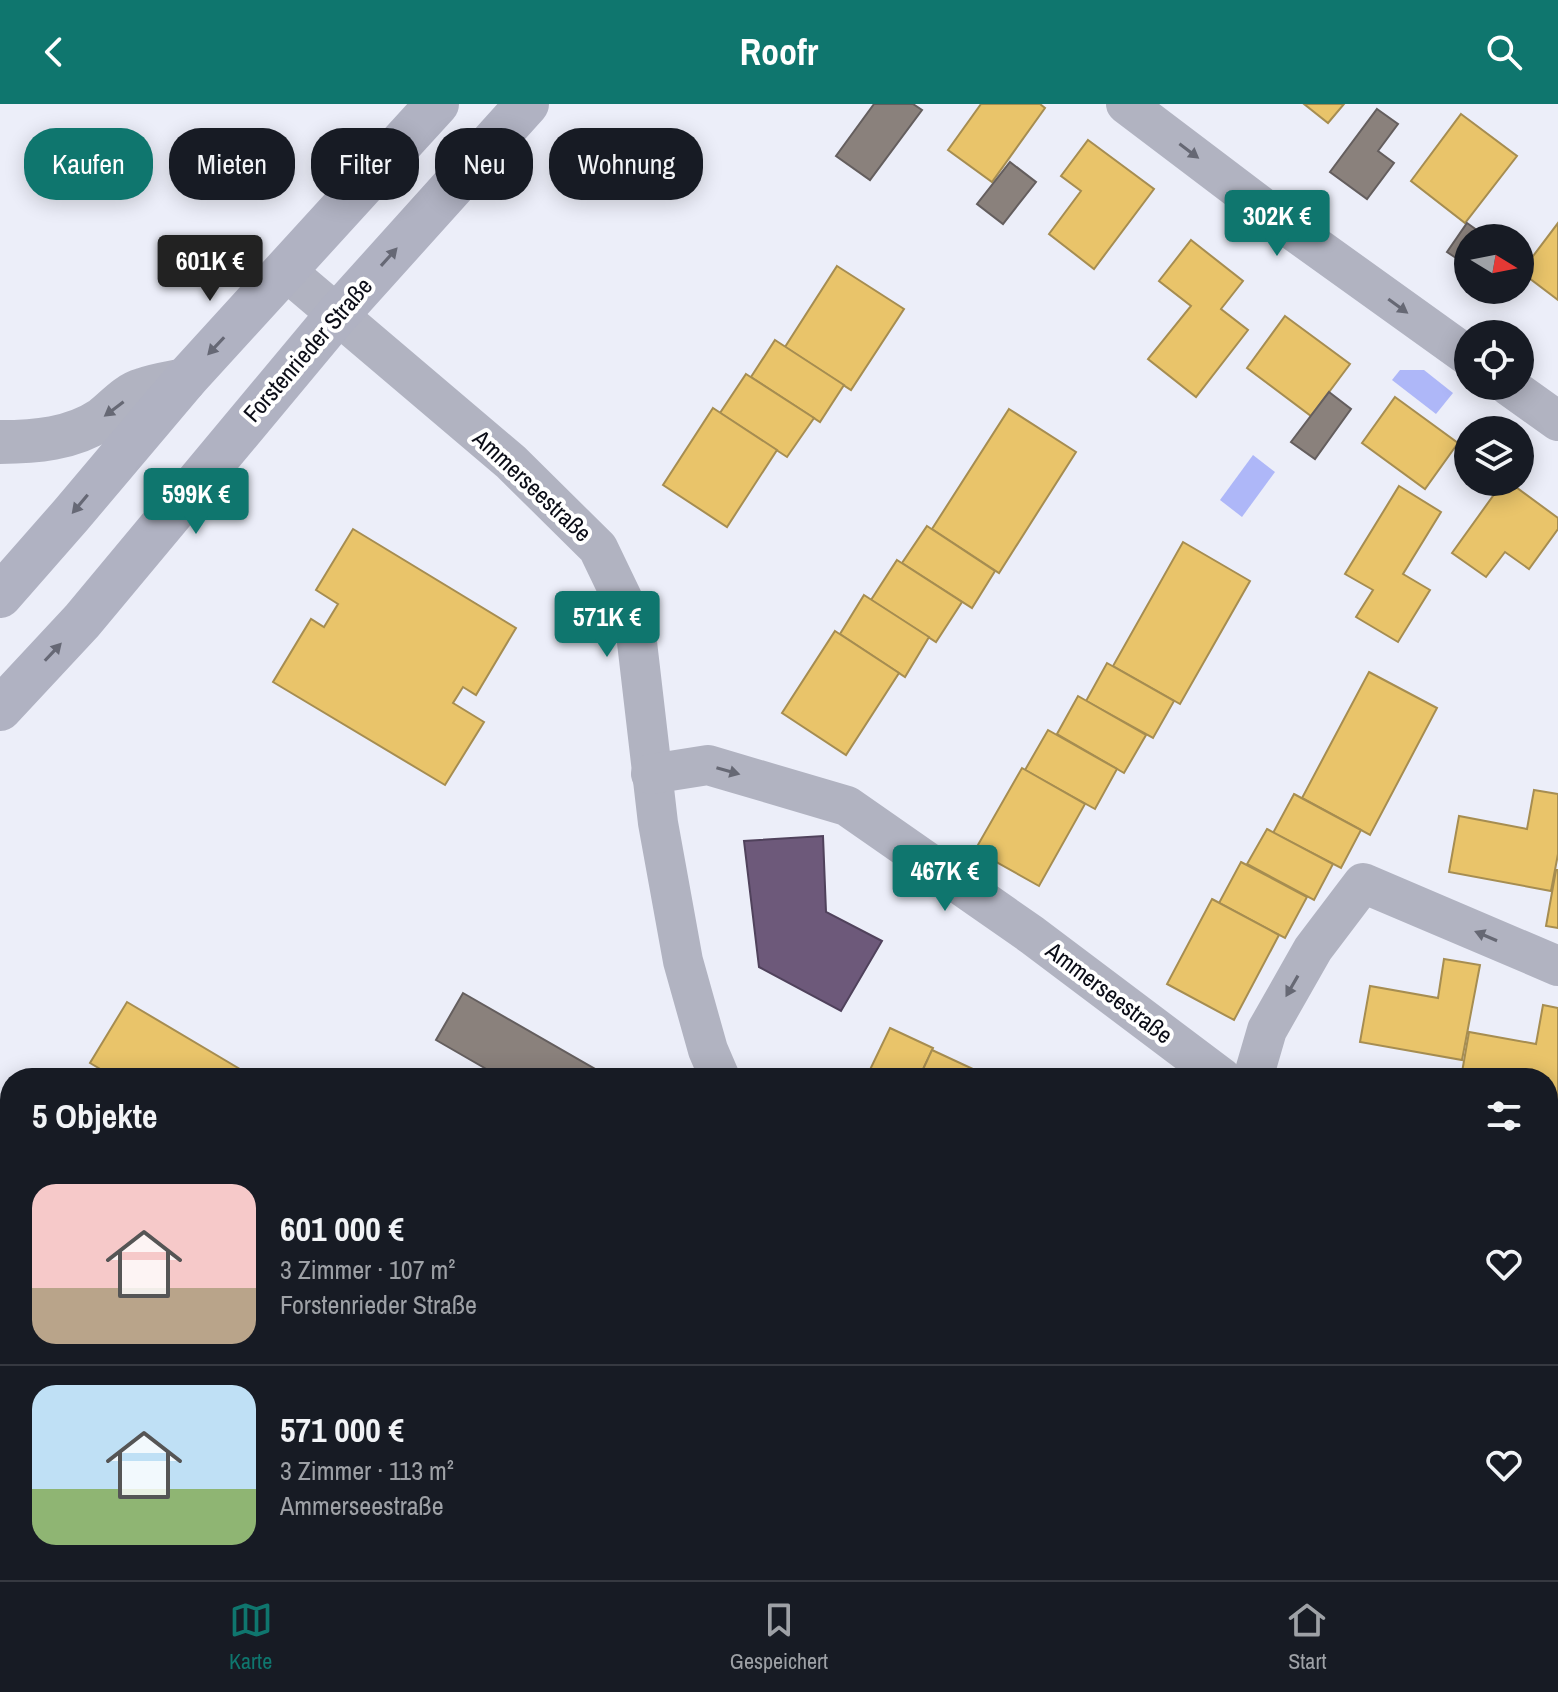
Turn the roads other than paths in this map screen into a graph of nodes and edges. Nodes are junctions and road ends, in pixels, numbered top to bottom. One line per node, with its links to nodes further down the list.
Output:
1 (437, 104): 4 (main road)
2 (527, 104): 5 (main road, Forstenrieder Straße, one-way to 2)
3 (1126, 104): 6 (street, one-way to 6)
4 (286, 271): 5 (street, Ammerseestraße); 7 (main road, one-way to 7)
5 (337, 315): 12 (main road, Forstenrieder Straße, one-way to 5); 13 (street, Ammerseestraße)
6 (1454, 346)
7 (185, 380): 10 (street, one-way to 10); 11 (main road, one-way to 11)
8 (1529, 400): 9 (street)
9 (1558, 421)
10 (0, 442)
11 (0, 596)
12 (0, 709)
13 (651, 774): 15 (street, Ammerseestraße); 16 (street, Ammerseestraße, one-way to 16)
14 (1558, 966): 17 (street, one-way to 17)
15 (716, 1068)
16 (1209, 1068)
17 (1256, 1068)

